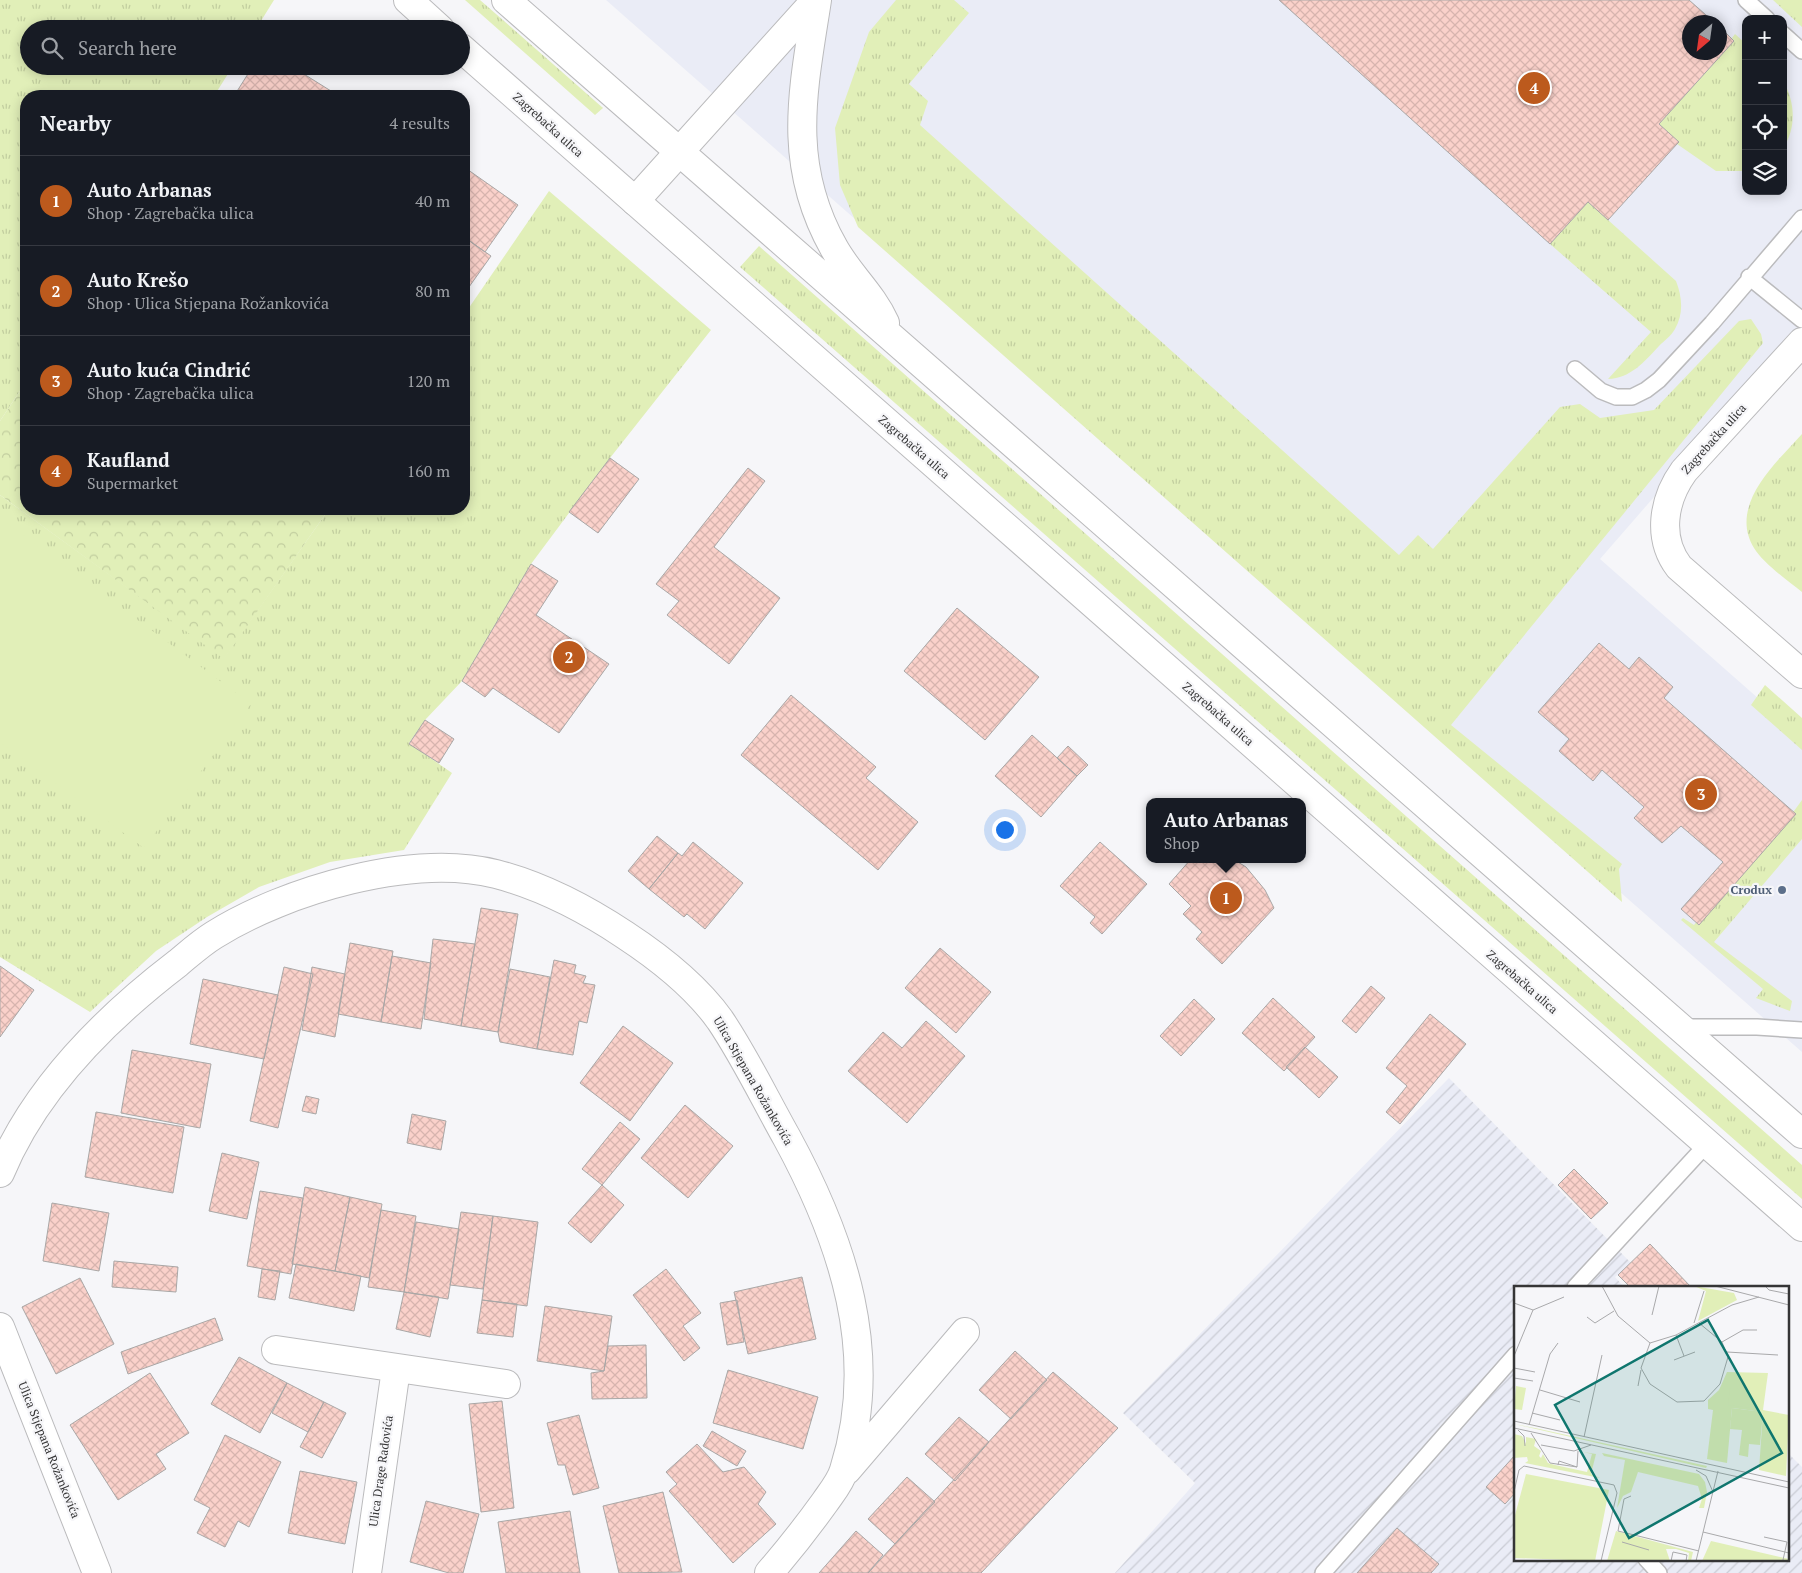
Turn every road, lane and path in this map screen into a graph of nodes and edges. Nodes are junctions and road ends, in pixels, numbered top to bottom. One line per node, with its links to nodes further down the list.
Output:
1 (408, 0): 6 (main road)
2 (506, 0): 10 (main road)
3 (816, 0): 10 (main road); 15 (main road)
4 (1746, 0): 5 (lane)
5 (1763, 15)
6 (430, 20)
7 (1787, 38): 8 (lane)
8 (1802, 51)
9 (470, 56): 11 (main road, Zagrebačka ulica)
10 (679, 152): 11 (main road); 15 (main road)
11 (635, 201): 22 (main road, Zagrebačka ulica)
12 (1802, 218): 13 (lane)
13 (1749, 278): 14 (lane); 17 (lane)
14 (1802, 320)
15 (891, 338): 19 (main road)
16 (1802, 342): 18 (main road, Zagrebačka ulica)
17 (1575, 369)
18 (1802, 674)
19 (1681, 1027): 20 (lane); 21 (main road)
20 (1802, 1030)
21 (1802, 1134)
22 (1707, 1144): 24 (main road, Zagrebačka ulica); 25 (lane)
23 (0, 1173): 32 (main road, Ulica Stjepana Rožankovića)
24 (1802, 1228)
25 (1576, 1286)
26 (0, 1327): 34 (main road, Ulica Stjepana Rožankovića)
27 (965, 1332): 32 (main road, Ulica Stjepana Rožankovića)
28 (276, 1350): 30 (main road)
29 (1514, 1356): 37 (lane)
30 (396, 1369): 31 (main road); 35 (main road, Ulica Drage Radovića)
31 (506, 1384)
32 (843, 1475): 36 (main road, Ulica Stjepana Rožankovića)
33 (1647, 1560): 38 (lane)
34 (97, 1573)
35 (367, 1573)
36 (769, 1573)
37 (1323, 1573)
38 (1659, 1573)

